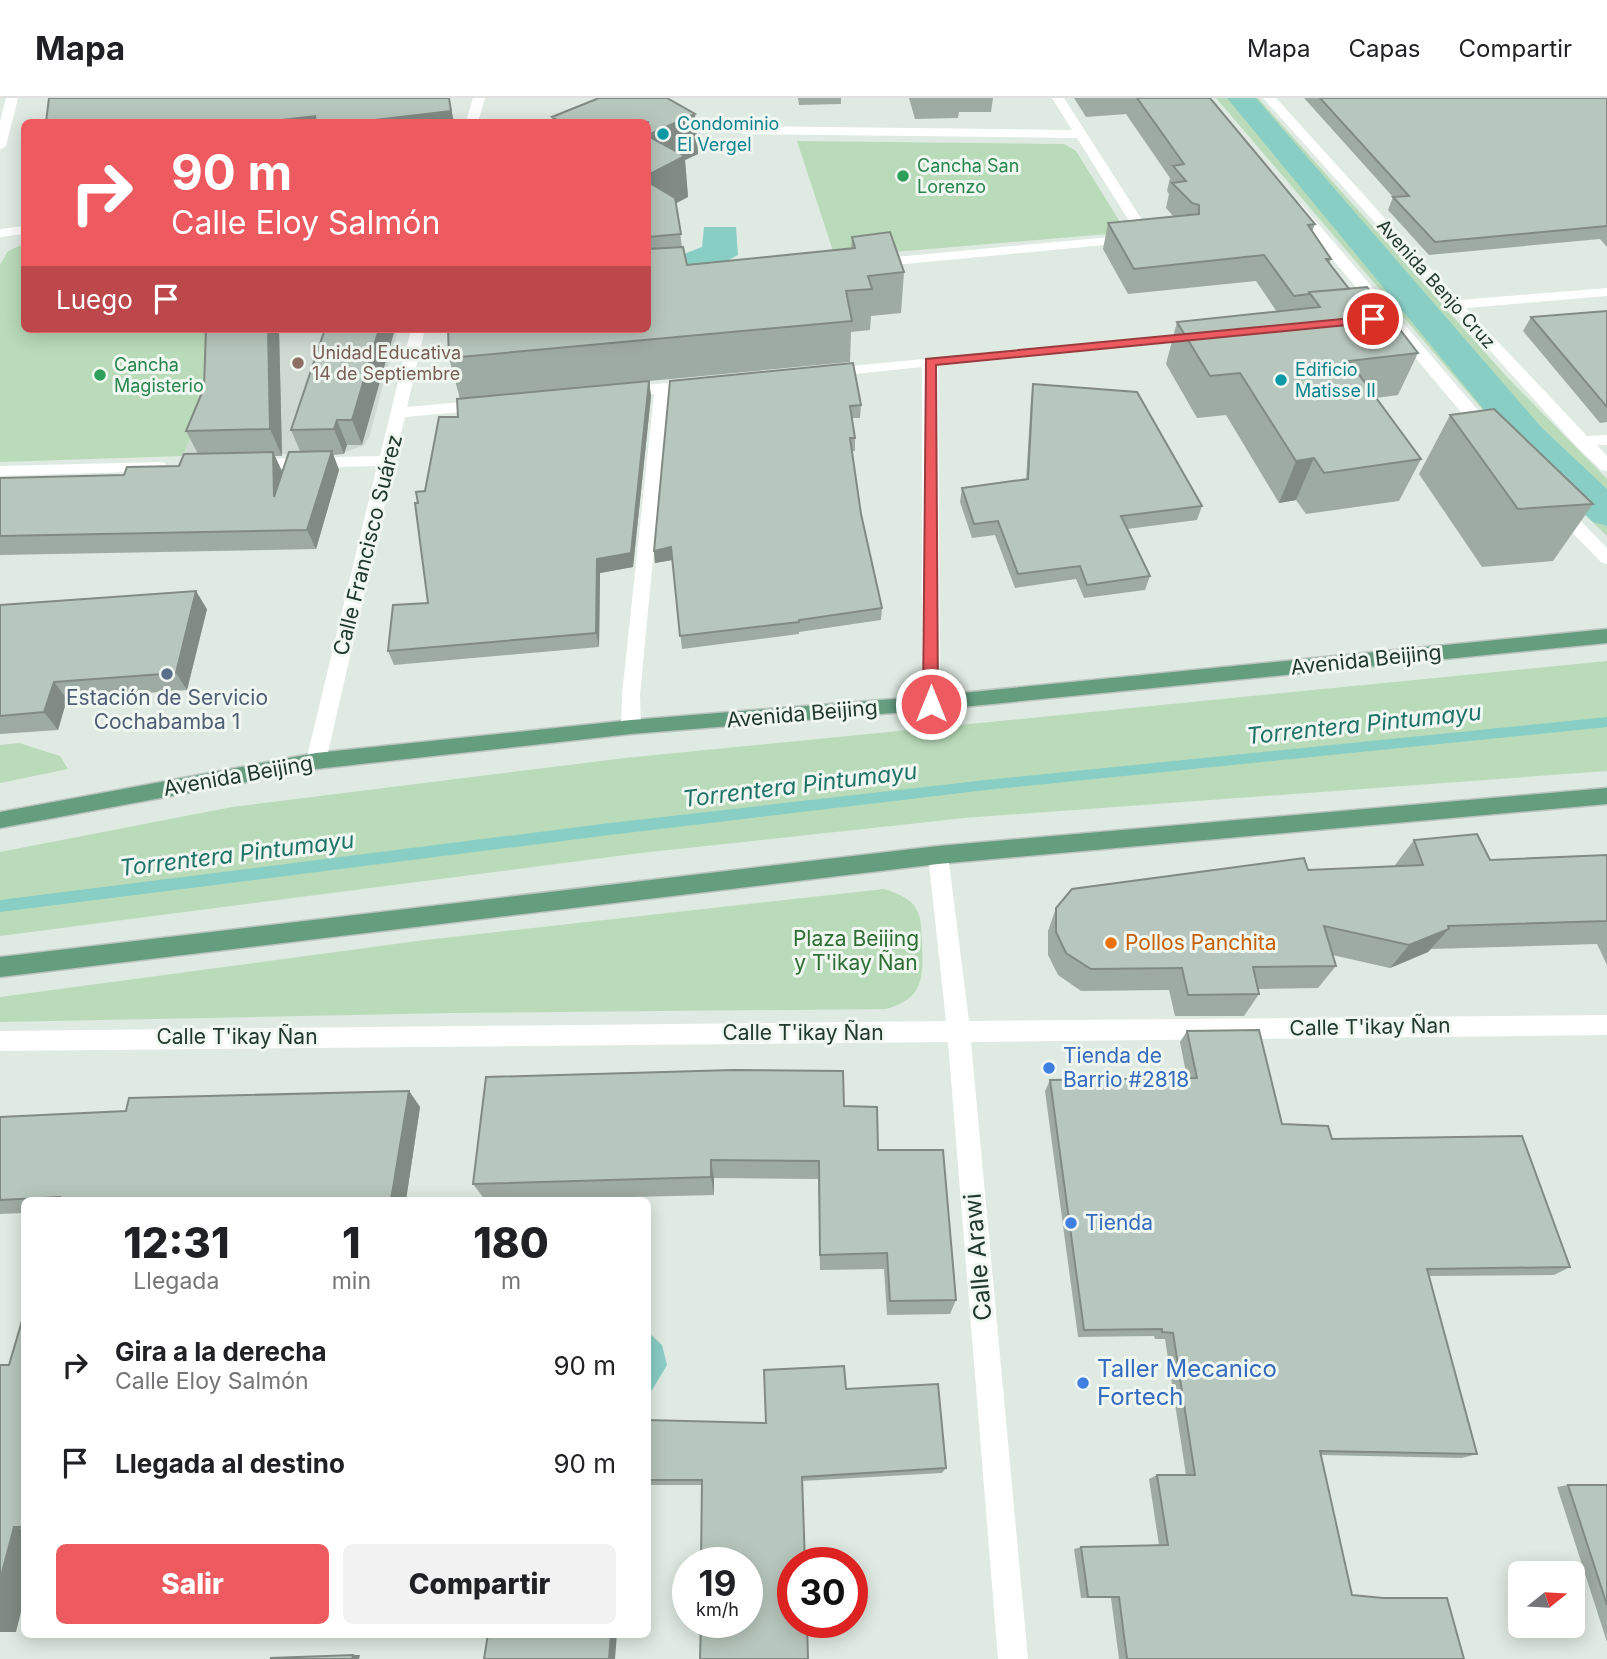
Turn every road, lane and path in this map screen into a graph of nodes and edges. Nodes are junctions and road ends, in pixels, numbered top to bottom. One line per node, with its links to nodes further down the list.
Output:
1 (12, 98): 8 (street)
2 (479, 98): 5 (street)
3 (1058, 98): 7 (street)
4 (1269, 98): 14 (street, Avenida Benjo Cruz)
5 (473, 119)
6 (743, 130): 7 (street)
7 (1078, 134): 12 (street)
8 (0, 146)
9 (1284, 193): 15 (street)
10 (21, 230): 11 (street)
11 (0, 233)
12 (855, 265)
13 (1607, 292): 14 (street)
14 (1455, 305): 27 (street, Avenida Benjo Cruz)
15 (1388, 318): 16 (street); 28 (street)
16 (1368, 320)
17 (417, 333): 25 (street, Calle Francisco Suárez)
18 (1220, 334): 19 (street)
19 (930, 362): 20 (street); 37 (street)
20 (810, 374)
21 (716, 383): 22 (street)
22 (662, 388): 23 (street); 38 (street)
23 (607, 393)
24 (497, 404): 25 (street)
25 (400, 413): 29 (street, Calle Francisco Suárez)
26 (1607, 440): 27 (street)
27 (1581, 441): 32 (street, Avenida Benjo Cruz)
28 (1498, 445)
29 (388, 461): 30 (street); 39 (street, Calle Francisco Suárez)
30 (229, 465)
31 (175, 466): 33 (street)
32 (1607, 466)
33 (0, 471)
34 (1544, 492): 35 (street)
35 (1607, 558)
36 (1607, 635): 37 (main road, Avenida Beijing)
37 (931, 704): 38 (main road, Avenida Beijing)
38 (631, 727): 39 (main road, Avenida Beijing)
39 (316, 761): 41 (main road, Avenida Beijing)
40 (1607, 796): 42 (main road)
41 (0, 820)
42 (938, 855): 43 (main road); 45 (street, Calle Arawi)
43 (0, 967)
44 (1607, 1025): 45 (street, Calle T'ikay Ñan)
45 (959, 1032): 46 (street, Calle T'ikay Ñan); 47 (street, Calle Arawi)
46 (0, 1041)
47 (1013, 1659)

